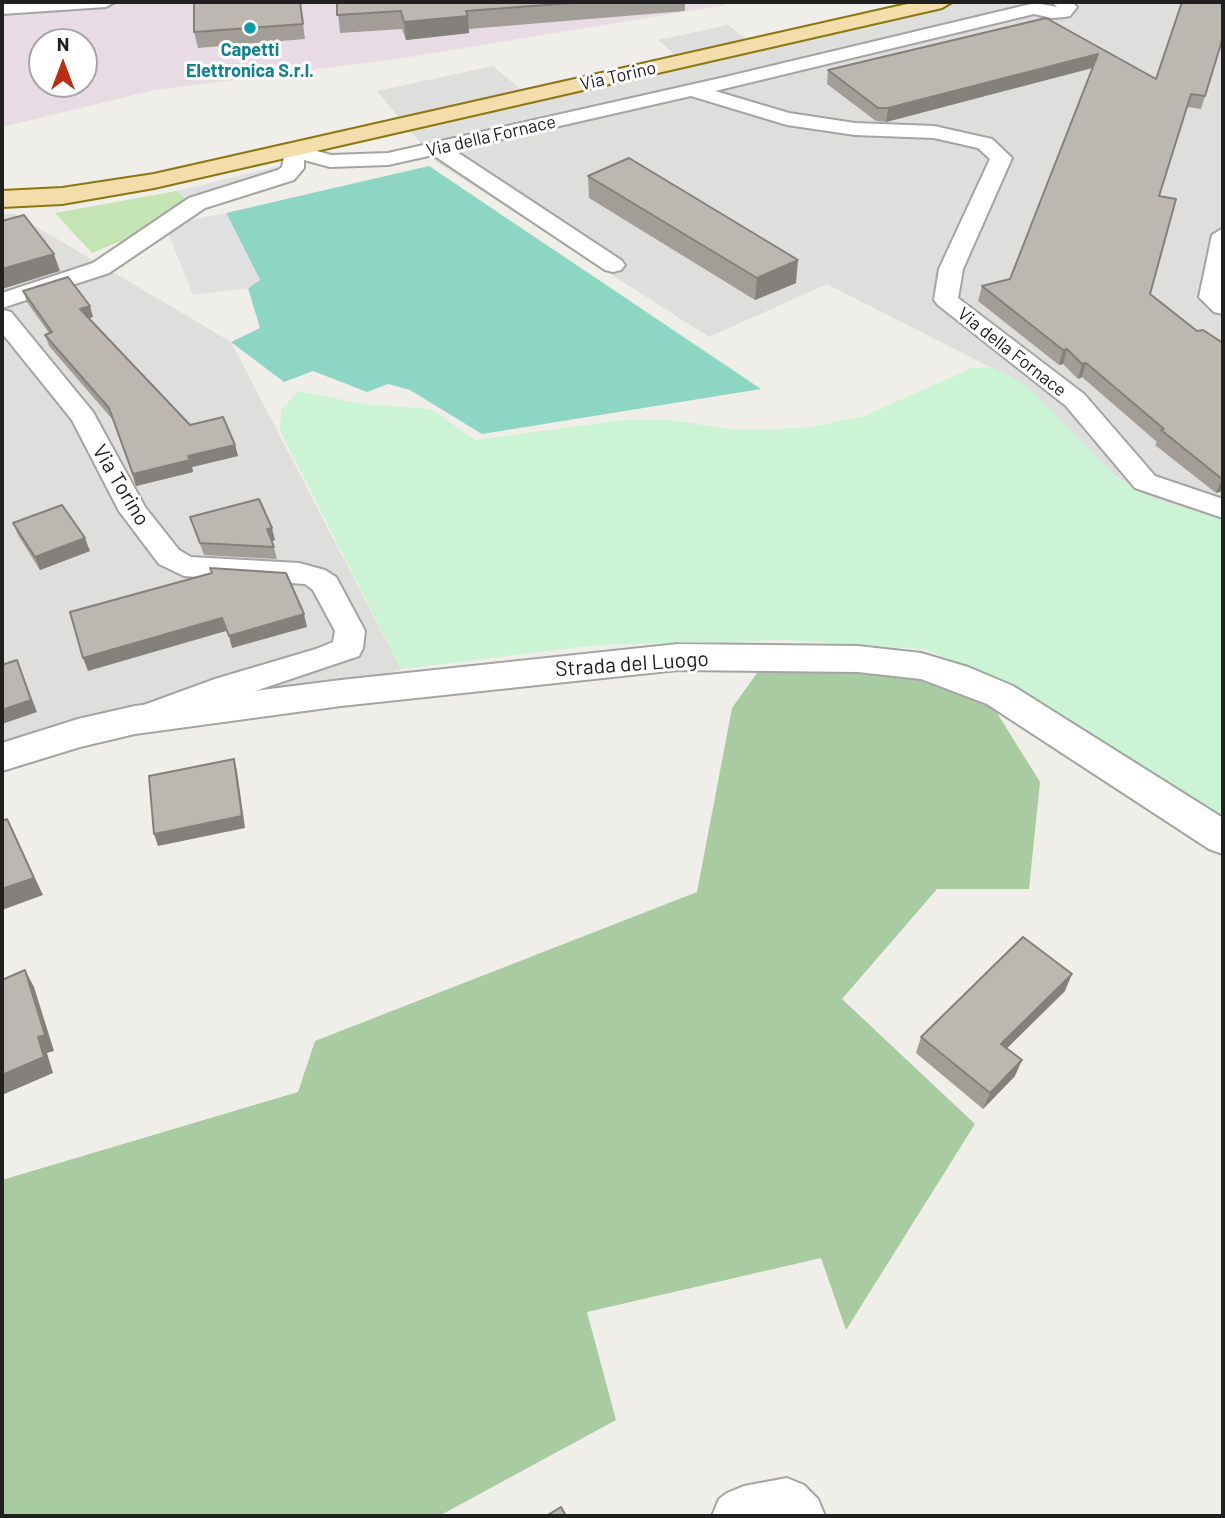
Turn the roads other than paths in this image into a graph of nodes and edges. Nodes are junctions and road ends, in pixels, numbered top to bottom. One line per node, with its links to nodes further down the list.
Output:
1 (106, 2): 5 (street)
2 (942, 2): 8 (main road, Via Torino)
3 (1062, 2): 4 (street, Via della Fornace)
4 (1036, 5): 6 (street, Via della Fornace)
5 (2, 9)
6 (687, 89): 7 (street, Via della Fornace); 15 (street, Via della Fornace)
7 (436, 148): 8 (street, Via della Fornace); 11 (street)
8 (293, 150): 9 (main road, Via Torino); 12 (street)
9 (2, 200)
10 (1223, 235): 13 (street)
11 (613, 265)
12 (2, 301)
13 (1223, 307)
14 (2, 317): 16 (street, Via Torino)
15 (1223, 509)
16 (135, 720): 17 (street, Strada del Luogo); 18 (street, Strada del Luogo)
17 (2, 757)
18 (1223, 838)
19 (736, 1516): 20 (street)
20 (801, 1516)

